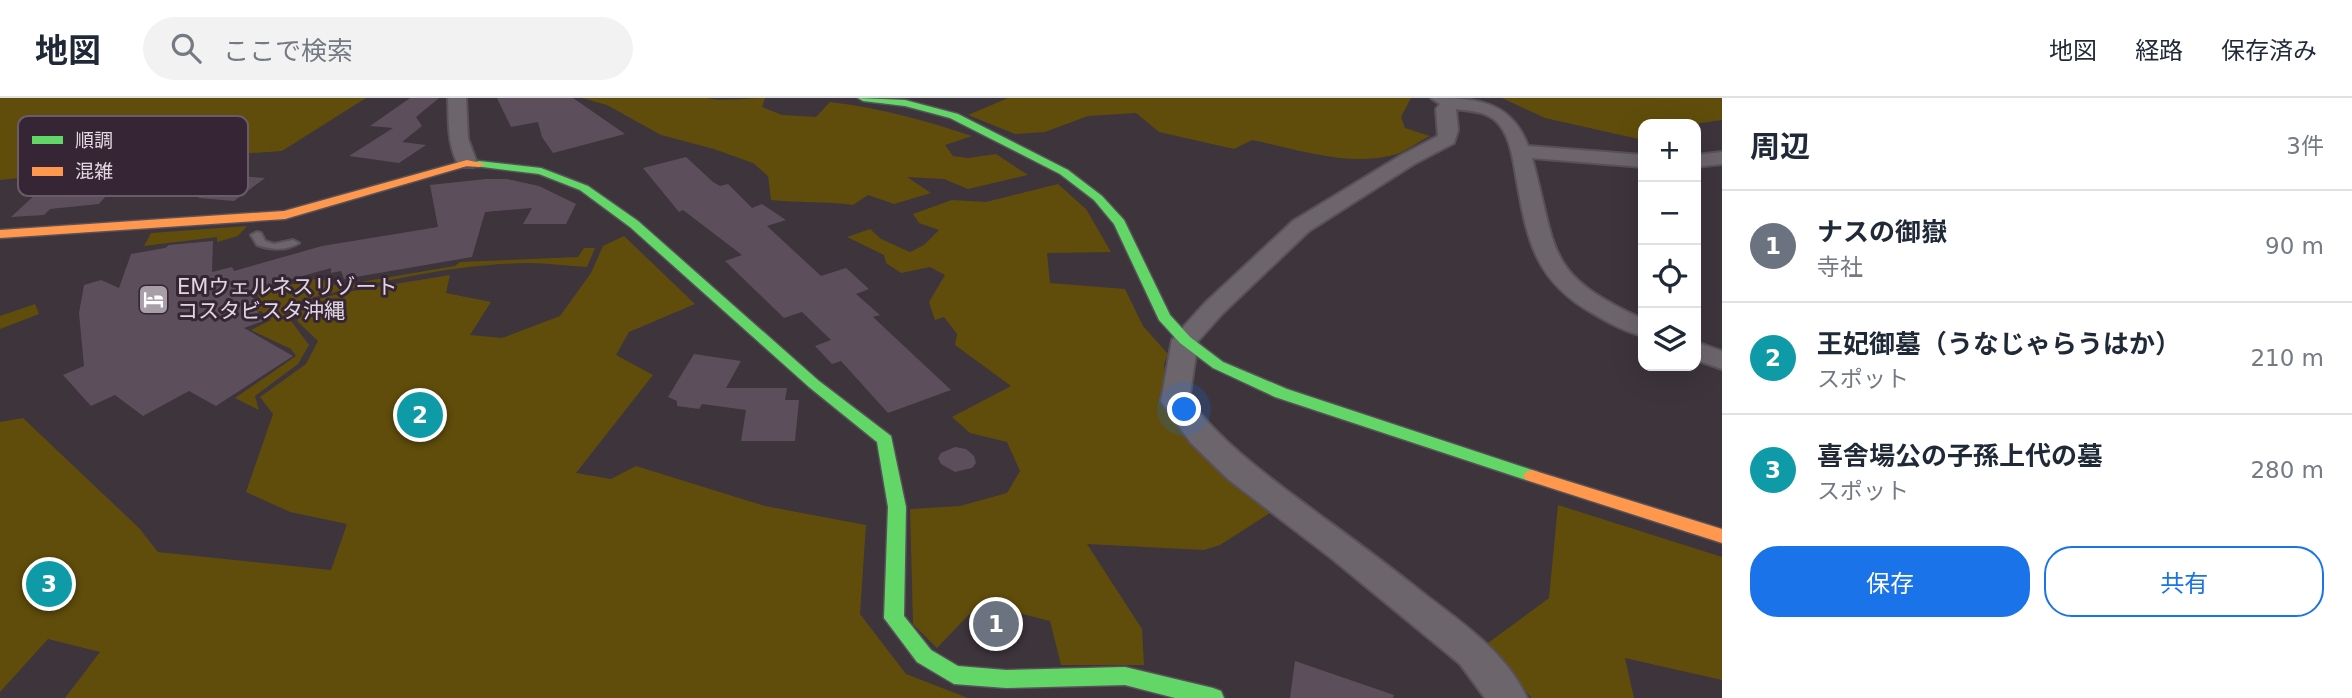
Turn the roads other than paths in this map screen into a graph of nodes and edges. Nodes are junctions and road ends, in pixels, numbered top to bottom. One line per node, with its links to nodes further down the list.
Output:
1 (457, 98): 8 (street)
2 (863, 98): 13 (street)
3 (1446, 101): 4 (street); 13 (street)
4 (1521, 151): 7 (street); 12 (street)
5 (1722, 158): 6 (street)
6 (1701, 160)
7 (1638, 161)
8 (467, 163): 9 (street); 17 (street)
9 (0, 234)
10 (257, 235): 11 (lane)
11 (293, 243)
12 (1638, 326)
13 (1185, 340): 16 (street); 18 (street)
14 (1701, 352): 15 (street)
15 (1722, 361)
16 (1722, 536)
17 (1213, 698)
18 (1508, 698)

